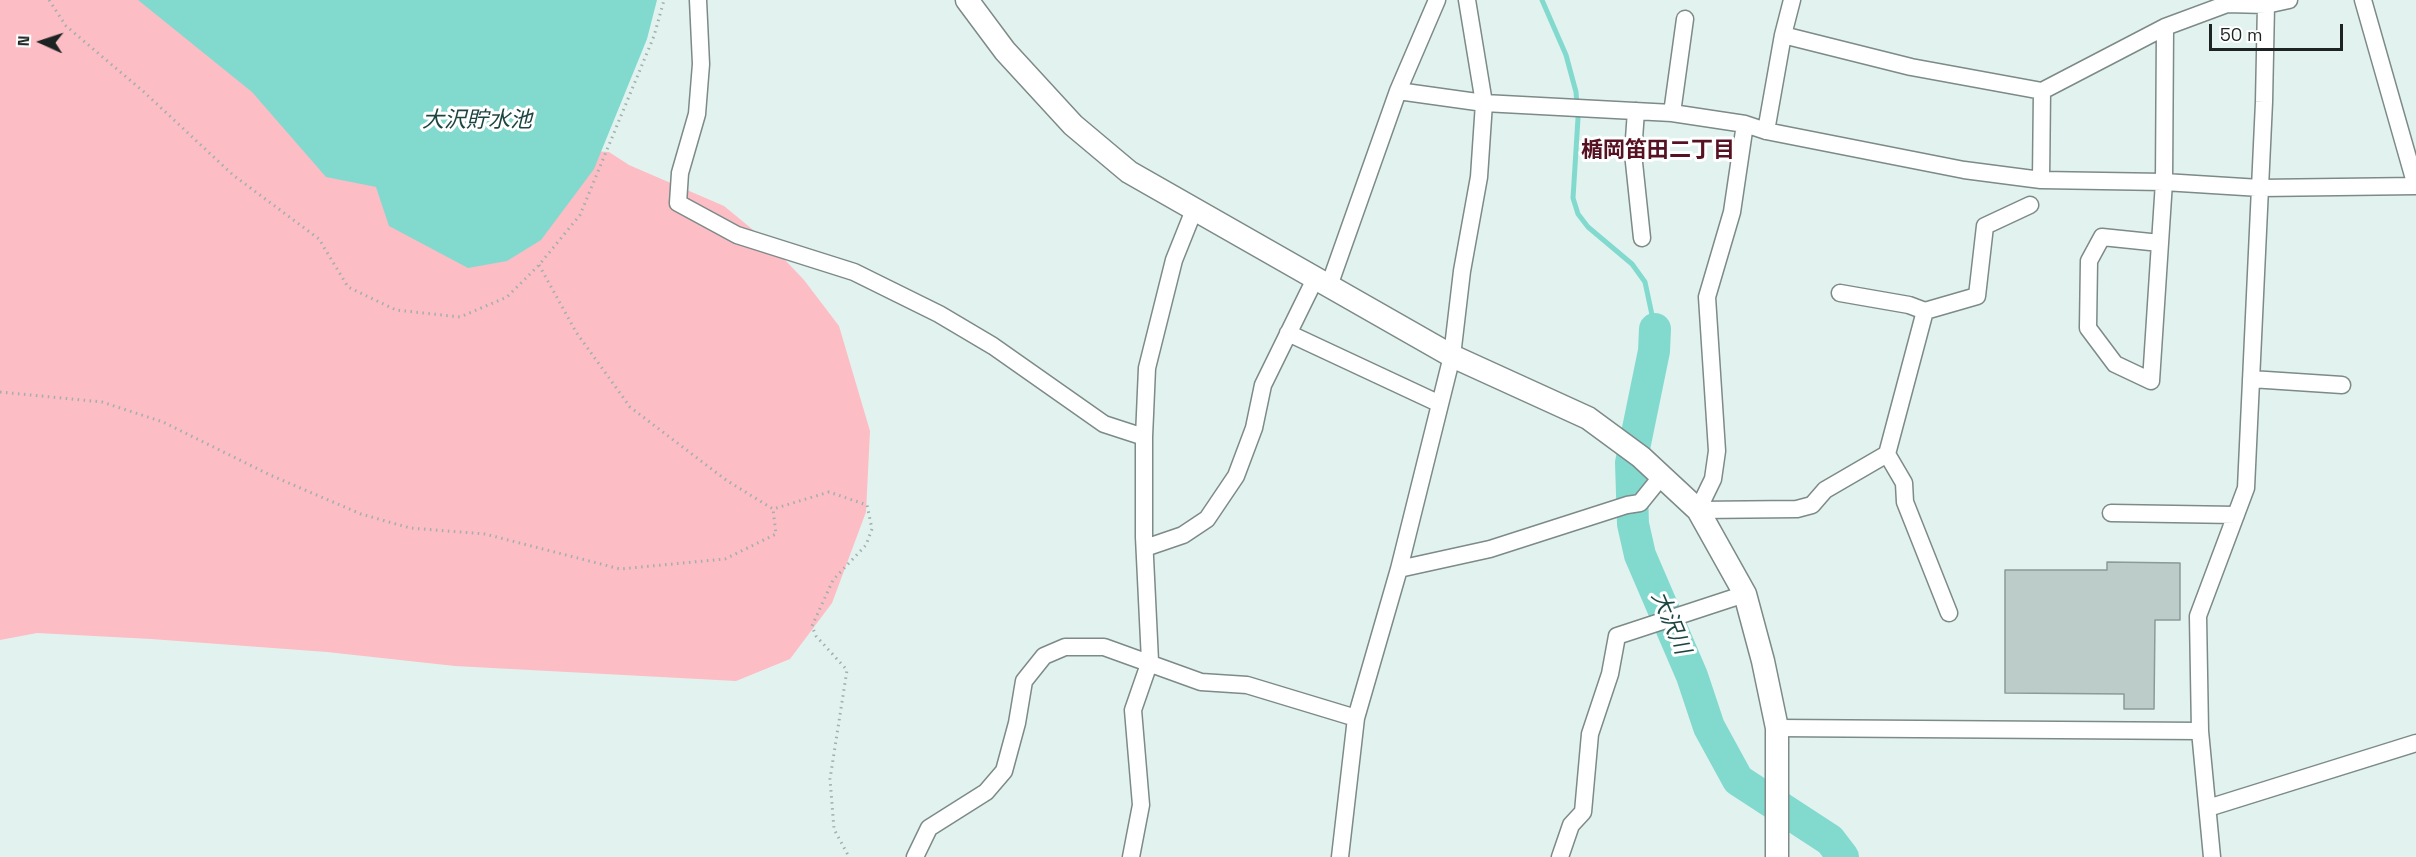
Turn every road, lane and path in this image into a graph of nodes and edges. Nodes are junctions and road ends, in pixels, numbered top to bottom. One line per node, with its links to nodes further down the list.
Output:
1 (49, 0): 29 (path)
2 (664, 0): 29 (path)
3 (698, 0): 39 (street)
4 (967, 0): 26 (street)
5 (1437, 0): 14 (street)
6 (1467, 0): 16 (street)
7 (1792, 0): 13 (street)
8 (2289, 0): 10 (street)
9 (2363, 0): 23 (street)
10 (2266, 5): 12 (street); 24 (street)
11 (1684, 19): 18 (street)
12 (2165, 27): 15 (street); 22 (street)
13 (1783, 35): 15 (street); 20 (street)
14 (1398, 91): 16 (street); 30 (street)
15 (2042, 91): 21 (street)
16 (1484, 103): 17 (street); 34 (street)
17 (1636, 111): 18 (street); 27 (street)
18 (1672, 113): 19 (street)
19 (1745, 124): 20 (street); 43 (street)
20 (1766, 131): 21 (street)
21 (2041, 180): 22 (street)
22 (2164, 182): 24 (street); 28 (street)
23 (2416, 186): 24 (street)
24 (2260, 188): 35 (street)
25 (2030, 205): 32 (street)
26 (1194, 210): 30 (street); 39 (street)
27 (1642, 237)
28 (2160, 243): 28 (street)
29 (539, 265): 42 (path)
30 (1322, 283): 33 (street); 34 (street)
31 (1840, 293): 32 (street)
32 (1925, 312): 40 (street)
33 (1288, 333): 38 (street); 46 (street)
34 (1452, 356): 38 (street); 41 (street)
35 (2251, 379): 36 (street); 45 (street)
36 (2342, 385)
37 (0, 392): 42 (path)
38 (1440, 404): 47 (street)
39 (1143, 437): 46 (street)
40 (1887, 454): 43 (street); 49 (street)
41 (1660, 477): 43 (street); 47 (street)
42 (773, 508): 56 (path)
43 (1698, 510): 48 (street)
44 (2111, 513): 45 (street)
45 (2236, 515): 53 (street)
46 (1145, 548): 50 (street)
47 (1399, 570): 51 (street)
48 (1745, 594): 52 (street); 60 (street)
49 (1949, 614)
50 (1150, 661): 51 (street); 57 (street); 58 (street)
51 (1356, 718): 59 (street)
52 (1777, 728): 53 (street); 61 (street)
53 (2200, 731): 55 (street)
54 (2416, 742): 55 (street)
55 (2208, 808): 62 (street)
56 (849, 857)
57 (915, 857)
58 (1131, 857)
59 (1340, 857)
60 (1560, 857)
61 (1777, 857)
62 (2212, 857)

